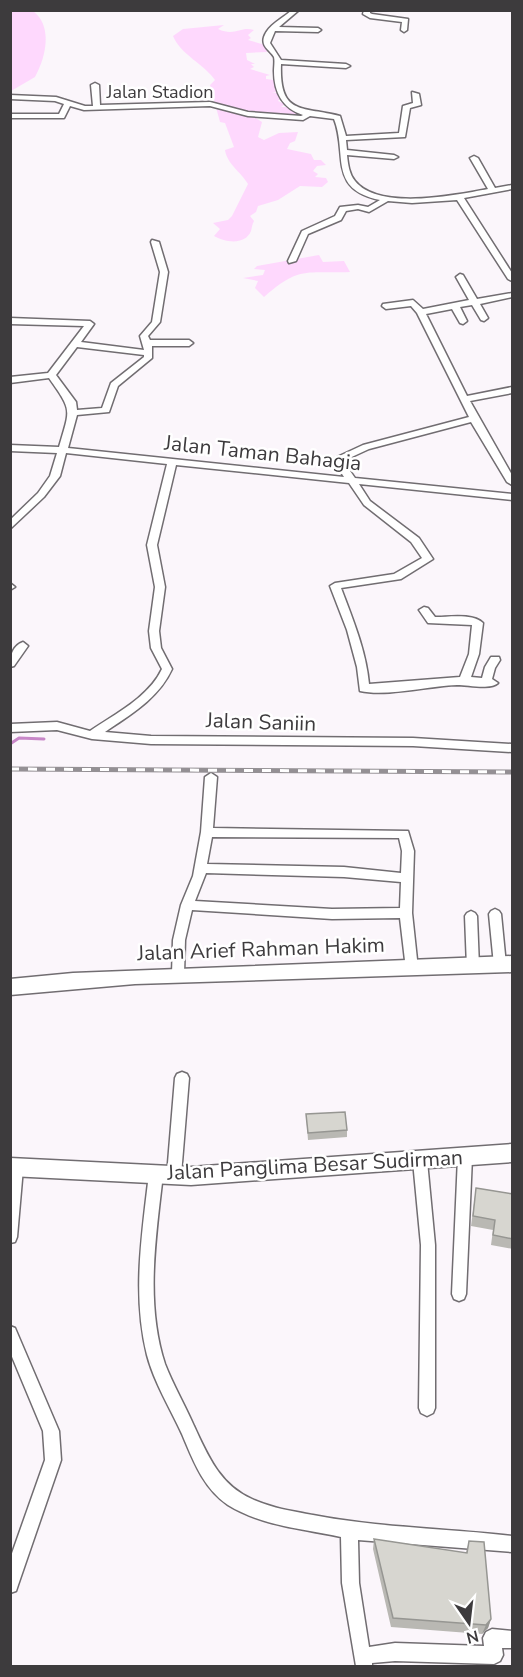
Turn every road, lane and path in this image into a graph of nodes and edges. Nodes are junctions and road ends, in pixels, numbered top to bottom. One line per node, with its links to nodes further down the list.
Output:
1 (296, 10): 3 (street)
2 (367, 10): 5 (street)
3 (274, 29): 4 (street); 6 (street)
4 (318, 30)
5 (404, 30)
6 (278, 62): 7 (street); 13 (street)
7 (346, 66)
8 (95, 85): 12 (street)
9 (415, 94): 15 (street)
10 (10, 97): 11 (street, Jalan Stadion)
11 (69, 102): 12 (street, Jalan Stadion); 14 (street)
12 (97, 108): 13 (street, Jalan Stadion)
13 (307, 114): 15 (street)
14 (10, 116)
15 (342, 138): 16 (street)
16 (344, 152): 17 (street); 22 (street)
17 (394, 157)
18 (474, 158): 20 (street)
19 (513, 187): 20 (street)
20 (493, 191): 21 (street)
21 (459, 197): 22 (street); 26 (street)
22 (385, 200): 24 (street)
23 (155, 242): 37 (street)
24 (292, 261)
25 (460, 277): 28 (street)
26 (513, 279)
27 (513, 295): 28 (street)
28 (474, 301): 29 (street); 32 (street)
29 (454, 305): 31 (street); 34 (street)
30 (386, 306): 31 (street)
31 (421, 312): 41 (street)
32 (484, 318)
33 (10, 321): 35 (street)
34 (463, 321)
35 (77, 344): 37 (street); 38 (street)
36 (189, 344): 37 (street)
37 (148, 348): 42 (street)
38 (51, 375): 39 (street); 42 (street)
39 (10, 380)
40 (513, 390): 41 (street)
41 (465, 399): 43 (street)
42 (73, 413): 45 (street)
43 (474, 418): 47 (street); 48 (street)
44 (10, 448): 45 (street, Jalan Taman Bahagia)
45 (61, 450): 46 (street, Jalan Taman Bahagia); 50 (street)
46 (172, 462): 47 (street, Jalan Taman Bahagia); 57 (street)
47 (351, 480): 49 (street, Jalan Taman Bahagia); 55 (street)
48 (513, 482)
49 (513, 497)
50 (10, 526)
51 (424, 610): 55 (street)
52 (23, 646): 54 (street)
53 (495, 660): 55 (street)
54 (10, 663)
55 (465, 680)
56 (10, 728): 57 (street, Jalan Saniin)
57 (92, 735): 58 (street, Jalan Saniin)
58 (513, 748)
59 (211, 777): 60 (street)
60 (207, 832): 61 (street); 62 (street)
61 (201, 868): 62 (street); 63 (street)
62 (406, 878): 64 (street)
63 (186, 905): 64 (street); 70 (street)
64 (406, 913): 69 (street)
65 (495, 914): 67 (street)
66 (471, 916): 68 (street)
67 (507, 965): 68 (main road, Jalan Arief Rahman Hakim)
68 (473, 967): 69 (main road, Jalan Arief Rahman Hakim)
69 (412, 969): 70 (main road, Jalan Arief Rahman Hakim)
70 (178, 974): 71 (main road, Jalan Arief Rahman Hakim)
71 (10, 987)
72 (182, 1078): 77 (street)
73 (513, 1153): 74 (main road, Jalan Panglima Besar Sudirman)
74 (465, 1157): 75 (main road, Jalan Panglima Besar Sudirman); 80 (street)
75 (420, 1161): 77 (main road, Jalan Panglima Besar Sudirman); 82 (street)
76 (13, 1167): 77 (main road, Jalan Panglima Besar Sudirman); 78 (street)
77 (165, 1175): 83 (street)
78 (11, 1229): 79 (street)
79 (10, 1237)
80 (459, 1294)
81 (10, 1333): 85 (street)
82 (428, 1408)
83 (350, 1531): 84 (street); 87 (street)
84 (513, 1544)
85 (10, 1585)
86 (513, 1640): 87 (street)
87 (363, 1661)

